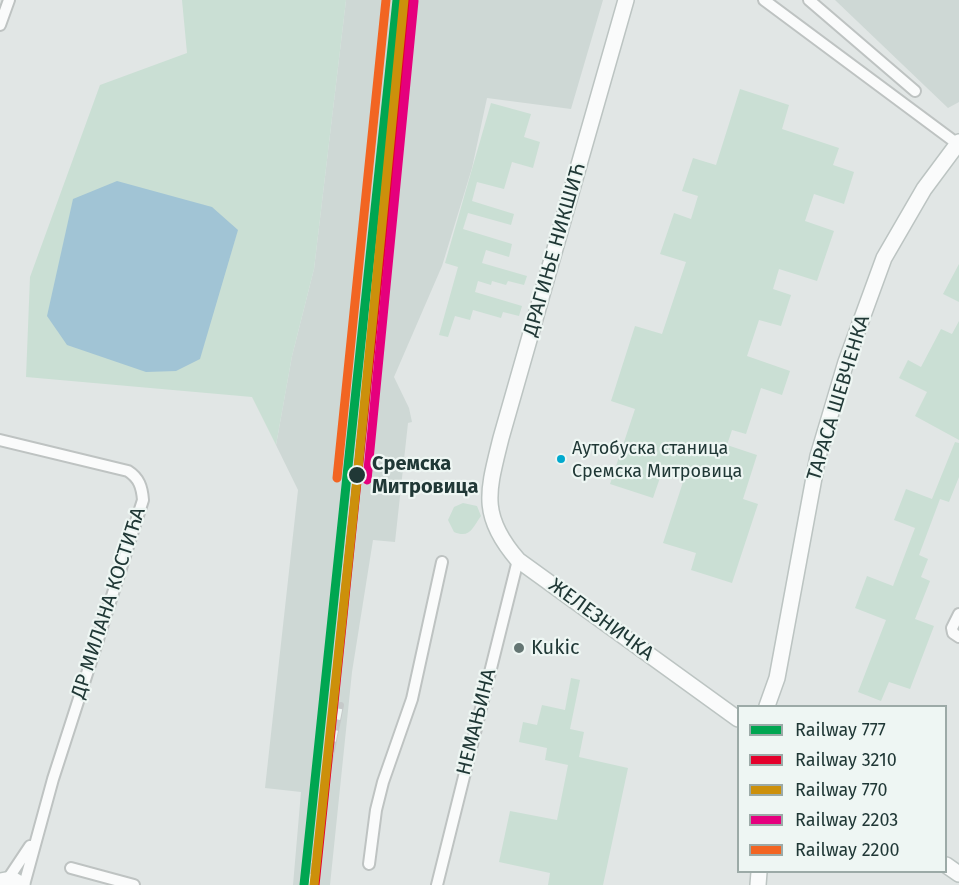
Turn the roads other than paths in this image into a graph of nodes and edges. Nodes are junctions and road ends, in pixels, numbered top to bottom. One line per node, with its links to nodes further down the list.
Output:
1 (9, 0): 5 (street)
2 (626, 0): 9 (street, ДРАГИЊЕ НИКШИЋ)
3 (764, 0): 7 (street)
4 (809, 0): 6 (street)
5 (0, 25)
6 (915, 91)
7 (958, 144): 14 (street, ТАРАСА ШЕВЧЕНКА)
8 (0, 440): 18 (street, ДР МИЛАНА КОСТИЋА)
9 (489, 501): 10 (street, ЖЕЛЕЗНИЧКА)
10 (518, 560): 17 (street, ЖЕЛЕЗНИЧКА); 23 (street, НЕМАЊИНА)
11 (442, 562): 19 (street)
12 (959, 614): 13 (street)
13 (959, 636)
14 (777, 678): 15 (street, ТАРАСА ШЕВЧЕНКА); 16 (street, ТАРАСА ШЕВЧЕНКА)
15 (767, 705)
16 (780, 705)
17 (737, 718)
18 (39, 830): 21 (street, ДР МИЛАНА КОСТИЋА); 21 (street, ДР МИЛАНА КОСТИЋА)
19 (369, 864)
20 (70, 868): 22 (street)
21 (13, 882)
22 (132, 885)
23 (437, 885)

